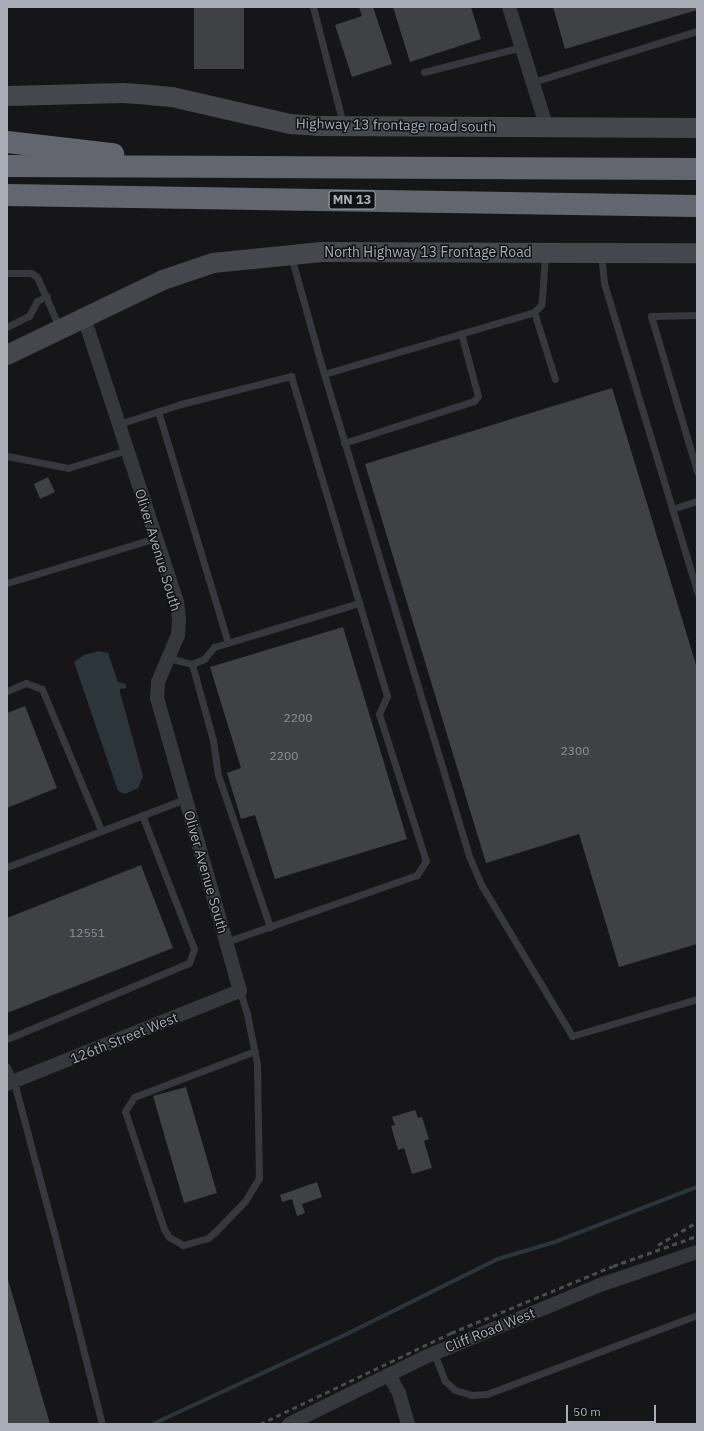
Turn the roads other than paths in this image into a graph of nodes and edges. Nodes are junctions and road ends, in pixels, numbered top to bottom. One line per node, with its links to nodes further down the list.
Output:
1 (313, 7): 8 (lane)
2 (509, 7): 4 (street)
3 (697, 31): 6 (lane)
4 (522, 47): 5 (lane); 6 (street)
5 (424, 72)
6 (533, 82): 9 (street)
7 (7, 96): 8 (street, Highway 13 frontage road south)
8 (343, 127): 9 (street, Highway 13 frontage road south)
9 (547, 128): 10 (street, Highway 13 frontage road south)
10 (697, 128)
11 (7, 142): 13 (highway)
12 (7, 166): 13 (highway)
13 (205, 167): 14 (highway)
14 (697, 169)
15 (7, 195): 16 (highway, MN 13)
16 (150, 197): 17 (highway, MN 13); 18 (highway)
17 (697, 206)
18 (7, 208)
19 (545, 252): 20 (street, North Highway 13 Frontage Road); 22 (street, North Highway 13 Frontage Road); 25 (lane)
20 (601, 252): 21 (street, North Highway 13 Frontage Road); 41 (lane)
21 (697, 253)
22 (291, 254): 27 (street, North Highway 13 Frontage Road); 32 (lane)
23 (7, 273): 24 (lane)
24 (47, 296): 28 (lane); 29 (lane)
25 (534, 312): 30 (lane); 33 (lane)
26 (697, 315): 39 (lane)
27 (84, 318): 29 (street, North Highway 13 Frontage Road); 35 (street, Oliver Avenue South)
28 (7, 327)
29 (60, 330): 31 (street, North Highway 13 Frontage Road)
30 (461, 333): 32 (lane); 36 (lane)
31 (7, 355)
32 (324, 374): 36 (lane)
33 (555, 379)
34 (158, 412): 35 (lane); 45 (lane); 46 (lane)
35 (119, 424): 37 (street, Oliver Avenue South)
36 (344, 443): 57 (lane)
37 (127, 450): 38 (lane); 42 (street, Oliver Avenue South)
38 (7, 456)
39 (697, 471)
40 (697, 502): 41 (lane)
41 (672, 509): 44 (lane)
42 (156, 538): 43 (lane); 47 (street, Oliver Avenue South)
43 (7, 583)
44 (697, 592)
45 (359, 602): 46 (lane); 54 (lane)
46 (228, 643): 48 (lane)
47 (168, 658): 48 (lane); 50 (street, Oliver Avenue South)
48 (192, 664): 54 (lane)
49 (7, 691): 52 (lane)
50 (185, 799): 51 (lane); 55 (street, Oliver Avenue South)
51 (142, 815): 52 (lane); 58 (lane)
52 (100, 830): 53 (lane)
53 (7, 867)
54 (270, 927): 55 (lane)
55 (226, 942): 56 (street, Oliver Avenue South)
56 (240, 991): 59 (lane); 61 (street, 126th Street West)
57 (697, 998)
58 (7, 1039)
59 (255, 1051): 59 (lane)
60 (7, 1067): 61 (lane)
61 (10, 1083): 66 (lane)
62 (697, 1252): 64 (street, Cliff Road West)
63 (697, 1316): 64 (lane)
64 (434, 1353): 65 (street, Cliff Road West)
65 (389, 1374): 67 (street, Cliff Road West); 68 (street)
66 (102, 1424)
67 (289, 1424)
68 (408, 1424)

